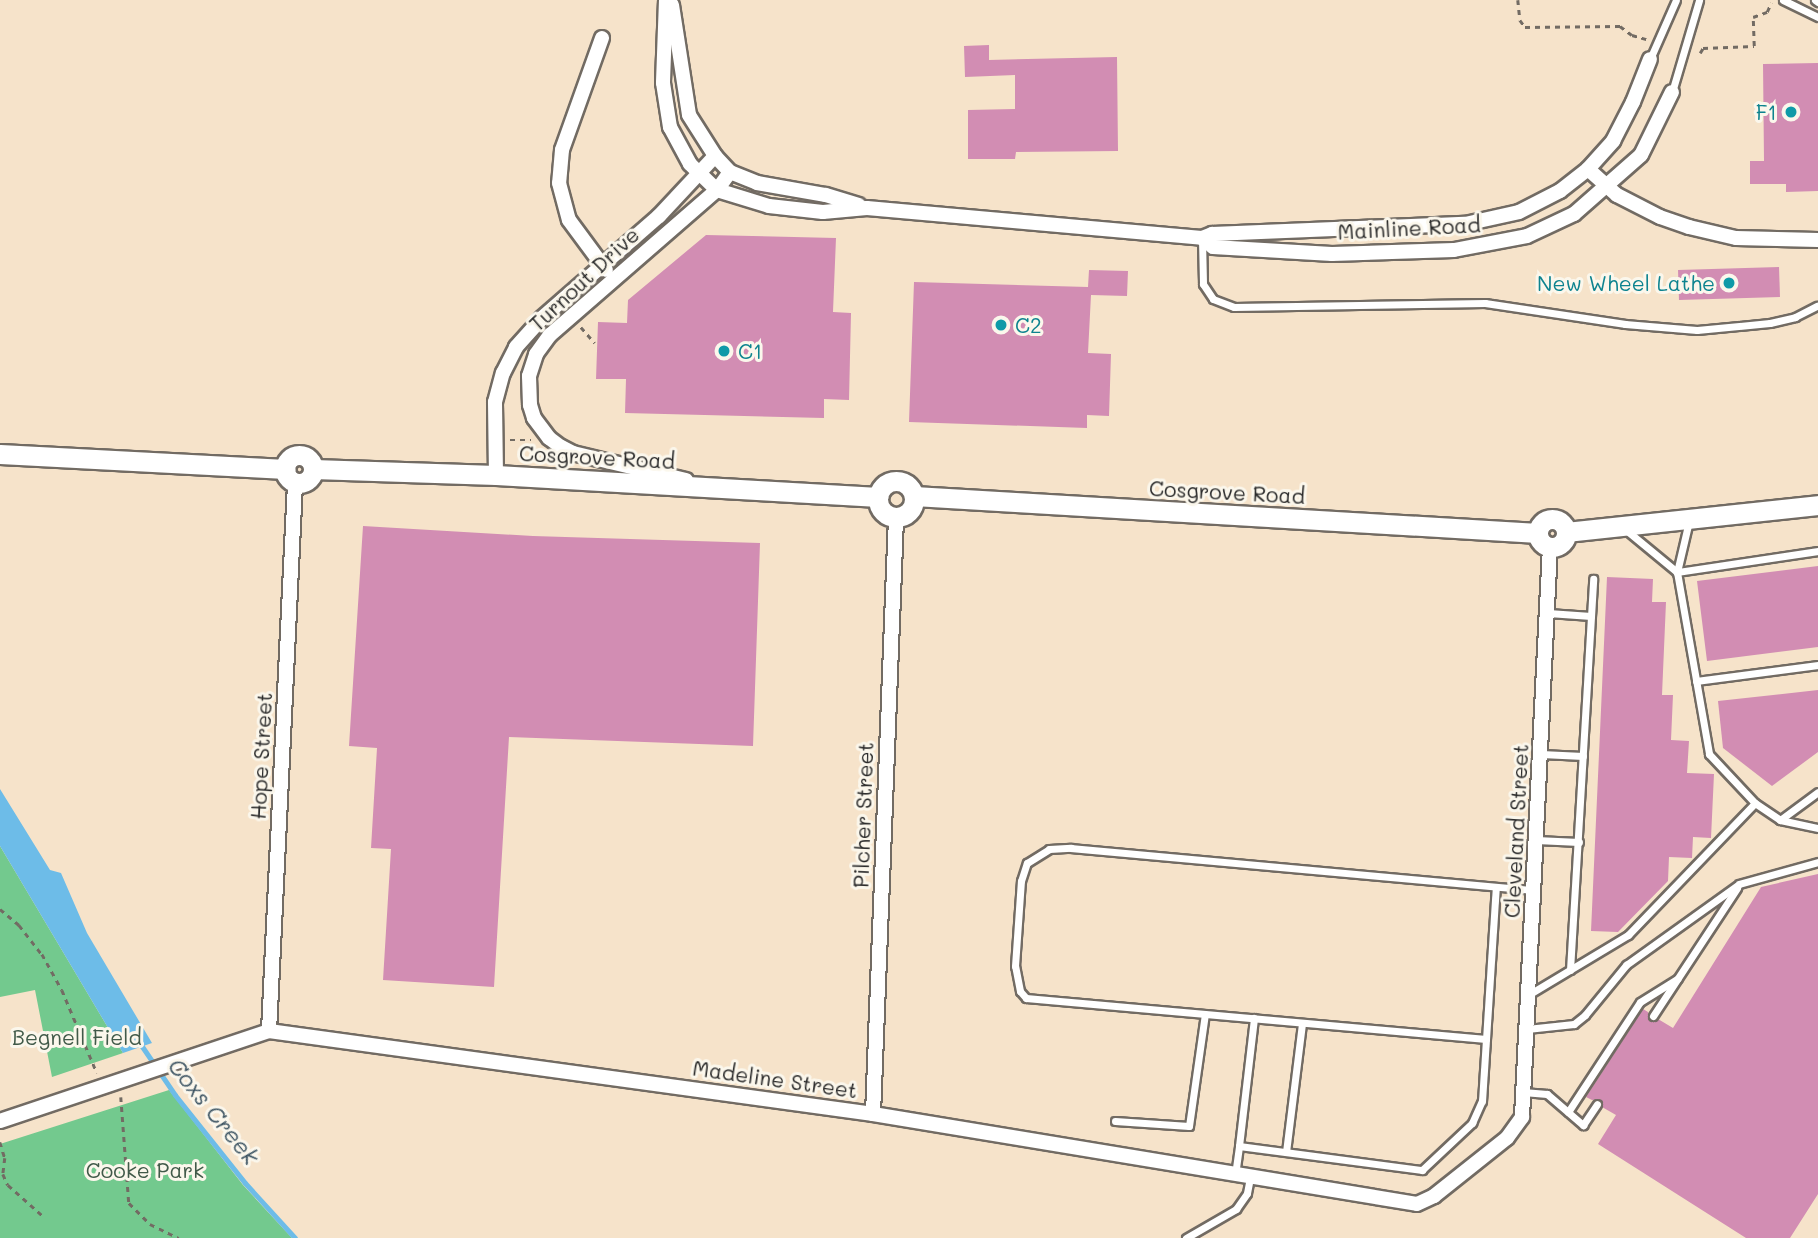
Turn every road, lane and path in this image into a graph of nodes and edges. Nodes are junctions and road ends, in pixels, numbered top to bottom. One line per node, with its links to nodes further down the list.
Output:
1 (666, 0): 19 (street, Mainline Road)
2 (672, 0): 16 (street, Mainline Road)
3 (1518, 0): 10 (path)
4 (1676, 0): 10 (lane, Mainline Road)
5 (1699, 0): 11 (lane, Mainline Road)
6 (1773, 0): 12 (path)
7 (1783, 0): 8 (lane)
8 (1818, 17)
9 (601, 38): 25 (street)
10 (1656, 42): 14 (lane, Mainline Road)
11 (1688, 42): 12 (path); 15 (lane, Mainline Road)
12 (1703, 48): 13 (path)
13 (1700, 53)
14 (1650, 59): 17 (street, Mainline Road)
15 (1672, 92): 20 (street, Mainline Road)
16 (715, 156): 18 (street, Mainline Road); 19 (street, Turnout Drive)
17 (1588, 169): 20 (street); 23 (street, Mainline Road)
18 (730, 172): 21 (street, Turnout Drive); 22 (street, Mainline Road)
19 (699, 174): 21 (street, Mainline Road); 25 (street, Turnout Drive)
20 (1607, 187): 23 (street, Mainline Road); 24 (street)
21 (717, 190): 22 (street, Mainline Road); 26 (street, Turnout Drive)
22 (867, 208): 23 (street, Mainline Road)
23 (1202, 238): 27 (lane)
24 (1818, 240)
25 (602, 265): 26 (street); 33 (street, Turnout Drive)
26 (613, 279): 35 (street, Turnout Drive)
27 (1817, 306)
28 (579, 325): 29 (path)
29 (595, 343)
30 (537, 436): 31 (path)
31 (506, 439)
32 (0, 454): 34 (main road)
33 (496, 475): 34 (main road, Cosgrove Road); 35 (main road, Cosgrove Road)
34 (290, 476): 71 (street, Hope Street)
35 (711, 486): 37 (main road, Cosgrove Road)
36 (914, 496): 37 (main road); 39 (main road); 42 (main road, Cosgrove Road)
37 (878, 497): 39 (main road)
38 (1818, 505): 40 (main road)
39 (896, 517): 78 (street, Pilcher Street)
40 (1689, 520): 41 (main road); 44 (lane)
41 (1623, 527): 42 (main road); 44 (lane)
42 (1544, 540): 46 (street, Cleveland Street)
43 (1818, 551): 44 (lane)
44 (1676, 572): 49 (lane)
45 (1594, 579): 47 (lane)
46 (1548, 613): 47 (lane); 50 (street, Cleveland Street)
47 (1591, 616): 51 (lane)
48 (1818, 665): 49 (lane)
49 (1696, 681): 53 (lane)
50 (1541, 754): 51 (lane); 56 (street, Cleveland Street)
51 (1583, 755): 57 (lane)
52 (1818, 792): 54 (lane)
53 (1755, 803): 54 (lane); 63 (lane)
54 (1780, 820): 55 (lane)
55 (1818, 828)
56 (1536, 840): 57 (lane); 61 (street, Cleveland Street)
57 (1579, 842): 63 (lane)
58 (1818, 862): 59 (lane)
59 (1739, 884): 64 (lane); 70 (lane)
60 (1496, 887): 61 (lane); 66 (lane); 72 (lane)
61 (1534, 891): 65 (street, Cleveland Street)
62 (0, 909): 74 (path)
63 (1570, 970): 65 (lane)
64 (1677, 979): 67 (lane); 77 (lane)
65 (1528, 995): 70 (street, Cleveland Street)
66 (1205, 1014): 68 (lane); 81 (lane)
67 (1653, 1016)
68 (1254, 1018): 69 (lane); 83 (lane)
69 (1302, 1023): 72 (lane); 84 (lane)
70 (1526, 1030): 75 (street, Cleveland Street)
71 (269, 1031): 73 (street, Madeline Street); 78 (street, Madeline Street)
72 (1486, 1039): 84 (lane)
73 (119, 1080): 74 (street, Madeline Street); 88 (path)
74 (102, 1086): 80 (street, Madeline Street)
75 (1523, 1092): 77 (lane); 79 (street, Cleveland Street)
76 (1597, 1104): 77 (lane)
77 (1568, 1112)
78 (873, 1114): 85 (street, Madeline Street)
79 (1522, 1117): 86 (street, Madeline Street)
80 (0, 1121)
81 (1115, 1121)
82 (0, 1142): 87 (path)
83 (1239, 1146): 84 (lane); 85 (lane)
84 (1286, 1152)
85 (1235, 1175): 86 (street, Madeline Street)
86 (1250, 1178): 89 (lane)
87 (44, 1216)
88 (179, 1238)
89 (1186, 1238)

